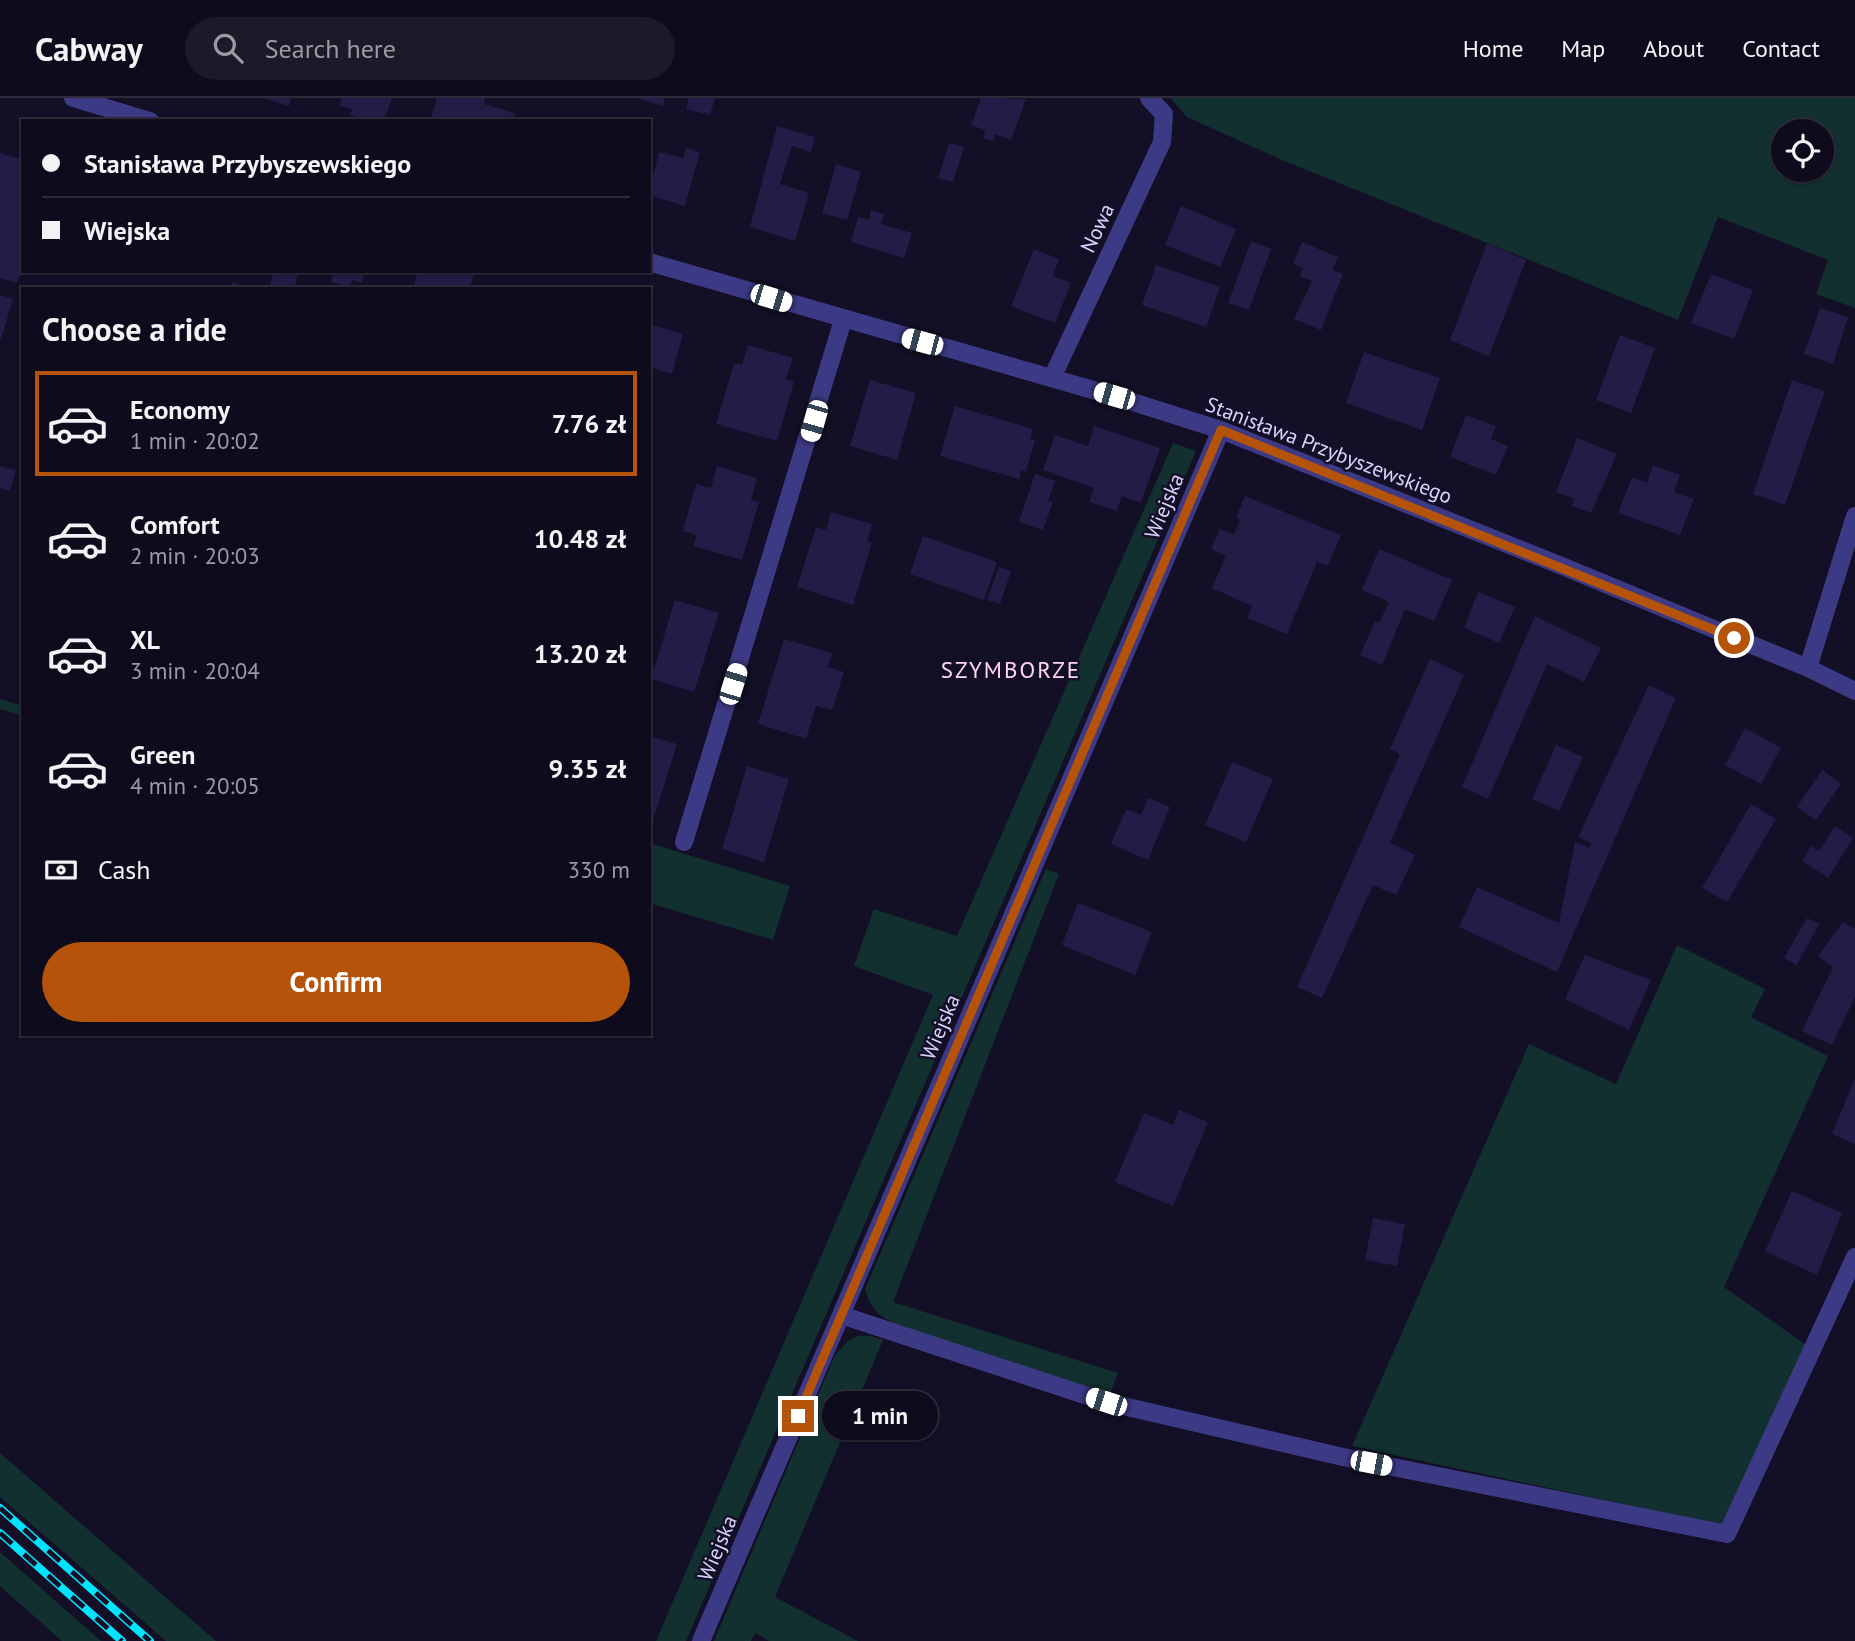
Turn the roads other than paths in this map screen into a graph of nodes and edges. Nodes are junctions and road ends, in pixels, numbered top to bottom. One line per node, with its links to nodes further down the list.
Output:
1 (73, 98): 3 (street)
2 (1149, 98): 6 (street, Nowa)
3 (143, 119)
4 (651, 263): 5 (street, Stanisława Przybyszewskiego)
5 (844, 320): 6 (street, Stanisława Przybyszewskiego); 11 (street)
6 (1052, 378): 7 (street, Stanisława Przybyszewskiego)
7 (1221, 430): 9 (street, Stanisława Przybyszewskiego); 13 (street, Wiejska)
8 (1855, 516): 9 (street)
9 (1808, 668): 10 (street, Stanisława Przybyszewskiego)
10 (1855, 691)
11 (684, 842)
12 (1855, 1258): 13 (street)
13 (841, 1315): 14 (street, Wiejska)
14 (701, 1641)

